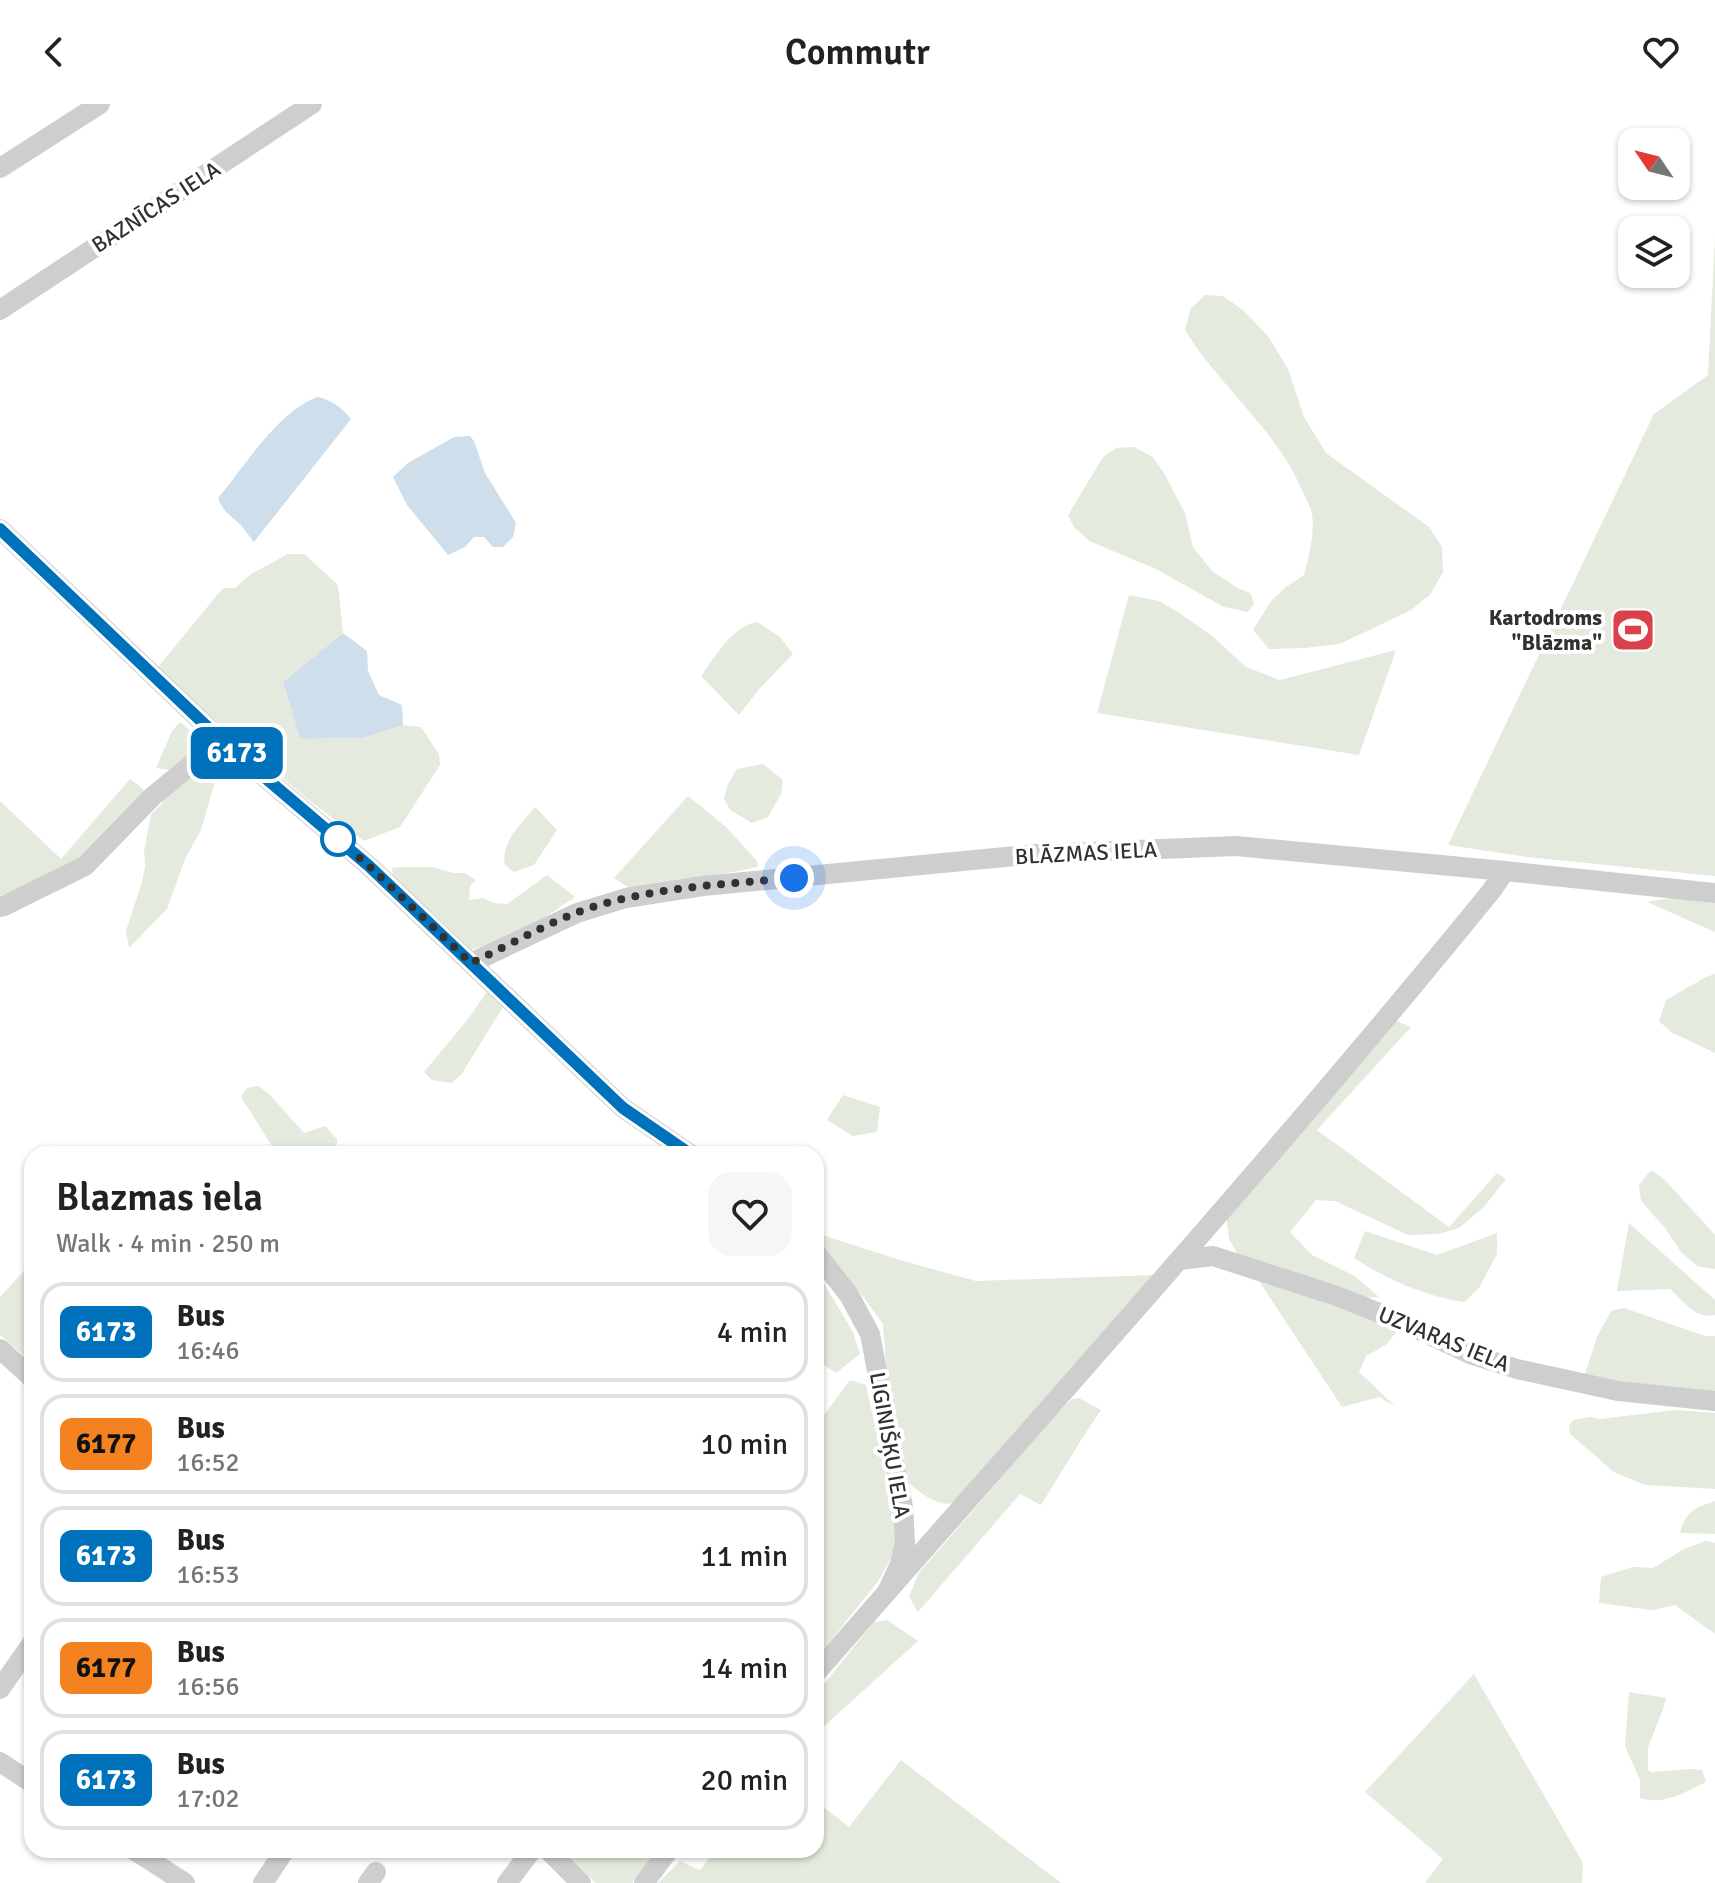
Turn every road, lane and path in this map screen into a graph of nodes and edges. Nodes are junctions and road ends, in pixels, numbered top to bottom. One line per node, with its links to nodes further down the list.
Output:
1 (100, 104): 3 (street)
2 (312, 104): 4 (street, BAZNĪCAS IELA)
3 (0, 168)
4 (0, 310)
5 (0, 529): 6 (street)
6 (221, 740): 9 (street); 10 (street)
7 (1505, 871): 8 (street, BLĀZMAS IELA); 10 (street, BLĀZMAS IELA); 12 (street)
8 (1715, 893)
9 (0, 907)
10 (471, 963): 11 (street)
11 (678, 1146)
12 (1179, 1260): 16 (street, UZVARAS IELA); 17 (street)
13 (824, 1263): 17 (street, LIGINIŠĶU IELA)
14 (0, 1349): 15 (street)
15 (24, 1371)
16 (1715, 1401)
17 (887, 1592): 19 (street, LIGINIŠĶU IELA)
18 (24, 1654): 20 (street)
19 (824, 1664)
20 (0, 1689)
21 (0, 1762): 22 (street)
22 (24, 1778)
23 (146, 1858): 29 (street)
24 (281, 1858): 28 (street)
25 (526, 1858): 30 (street)
26 (556, 1858): 31 (street)
27 (663, 1858): 32 (street)
28 (270, 1881)
29 (185, 1883)
30 (507, 1883)
31 (581, 1883)
32 (644, 1883)

